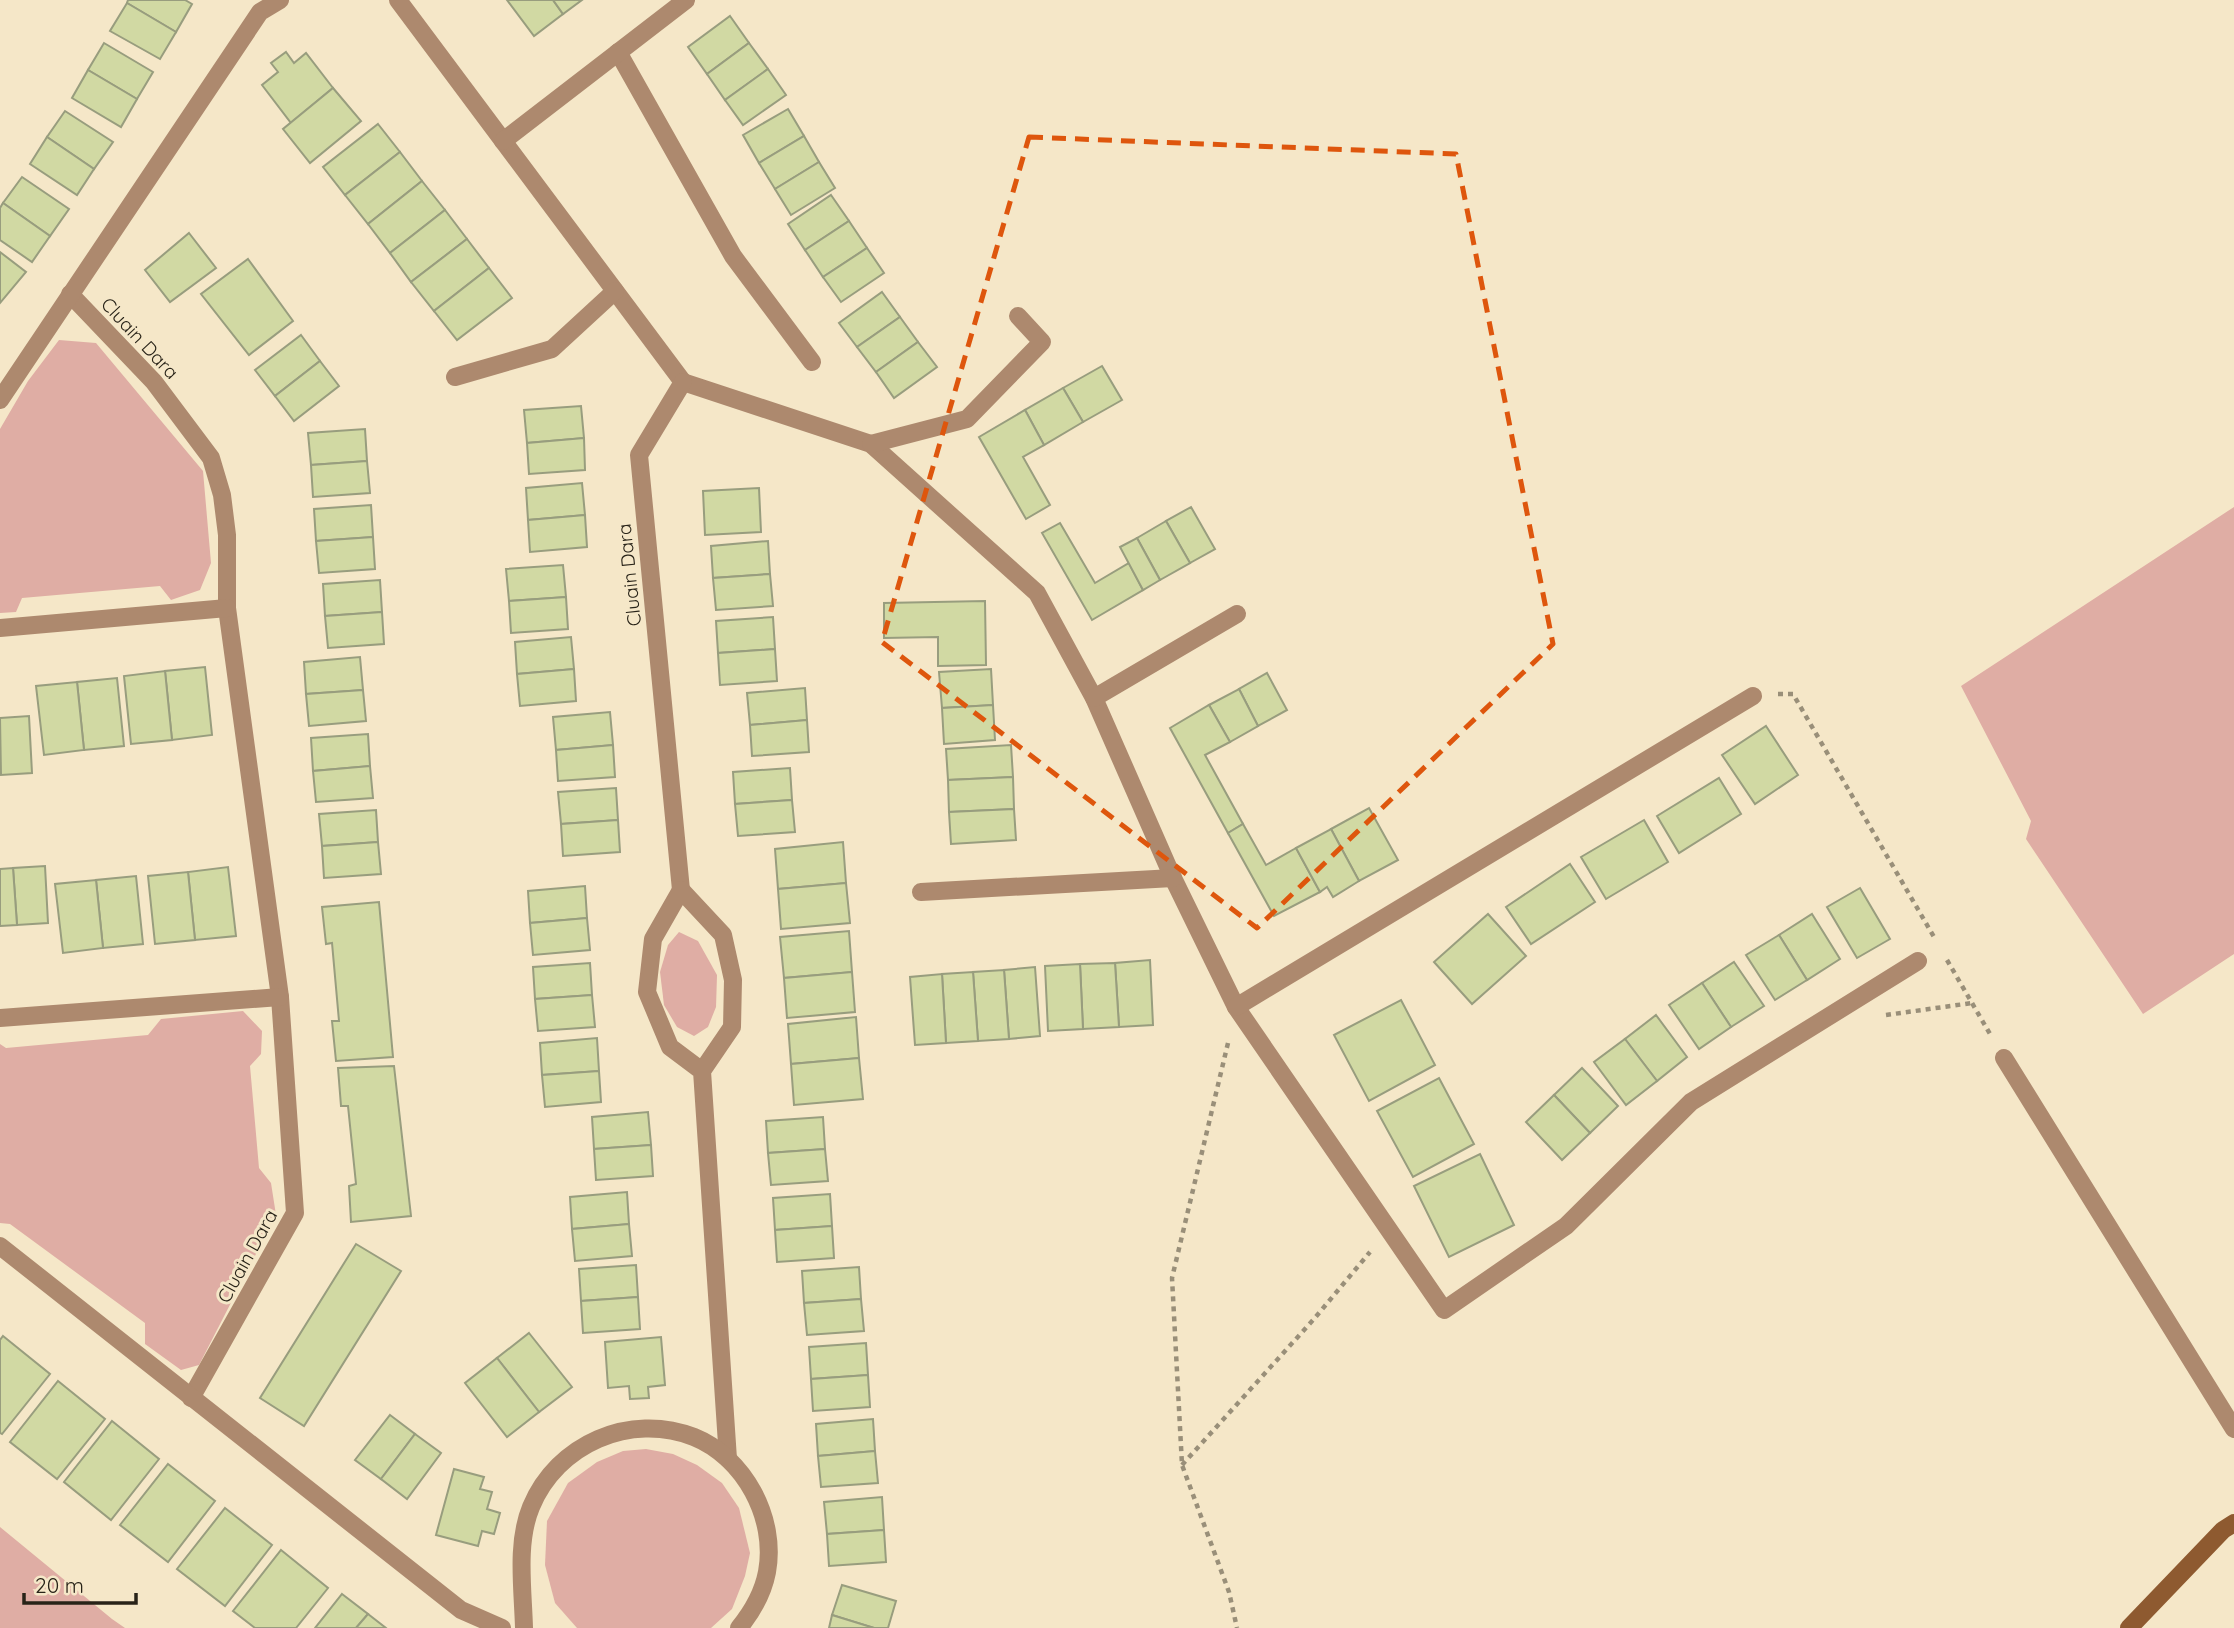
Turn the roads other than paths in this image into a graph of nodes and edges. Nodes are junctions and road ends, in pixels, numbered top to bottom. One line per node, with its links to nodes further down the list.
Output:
1 (280, 0): 7 (street)
2 (398, 0): 5 (street)
3 (686, 0): 4 (street)
4 (618, 52): 5 (street); 9 (street)
5 (503, 141): 6 (street)
6 (615, 291): 10 (street); 11 (street)
7 (70, 294): 12 (street); 14 (street, Cluain Dara)
8 (1018, 316): 13 (street)
9 (812, 362)
10 (455, 377)
11 (683, 382): 13 (street); 20 (street, Cluain Dara)
12 (0, 400)
13 (871, 444): 18 (street)
14 (227, 608): 16 (street); 23 (street, Cluain Dara)
15 (1237, 614): 18 (street)
16 (0, 628)
17 (1753, 696): 24 (street)
18 (1094, 698): 19 (street)
19 (1173, 878): 21 (street); 24 (street)
20 (681, 890): 27 (street); 27 (street)
21 (921, 892)
22 (1918, 961): 24 (street)
23 (280, 998): 25 (street); 29 (street, Cluain Dara)
24 (1236, 1007)
25 (0, 1018)
26 (2004, 1058): 30 (street)
27 (702, 1071): 31 (street)
28 (0, 1246): 29 (street)
29 (191, 1398): 34 (street)
30 (2234, 1429)
31 (728, 1459): 35 (street); 36 (street)
32 (2234, 1523): 33 (street)
33 (2140, 1624)
34 (502, 1628)
35 (524, 1628)
36 (739, 1628)

